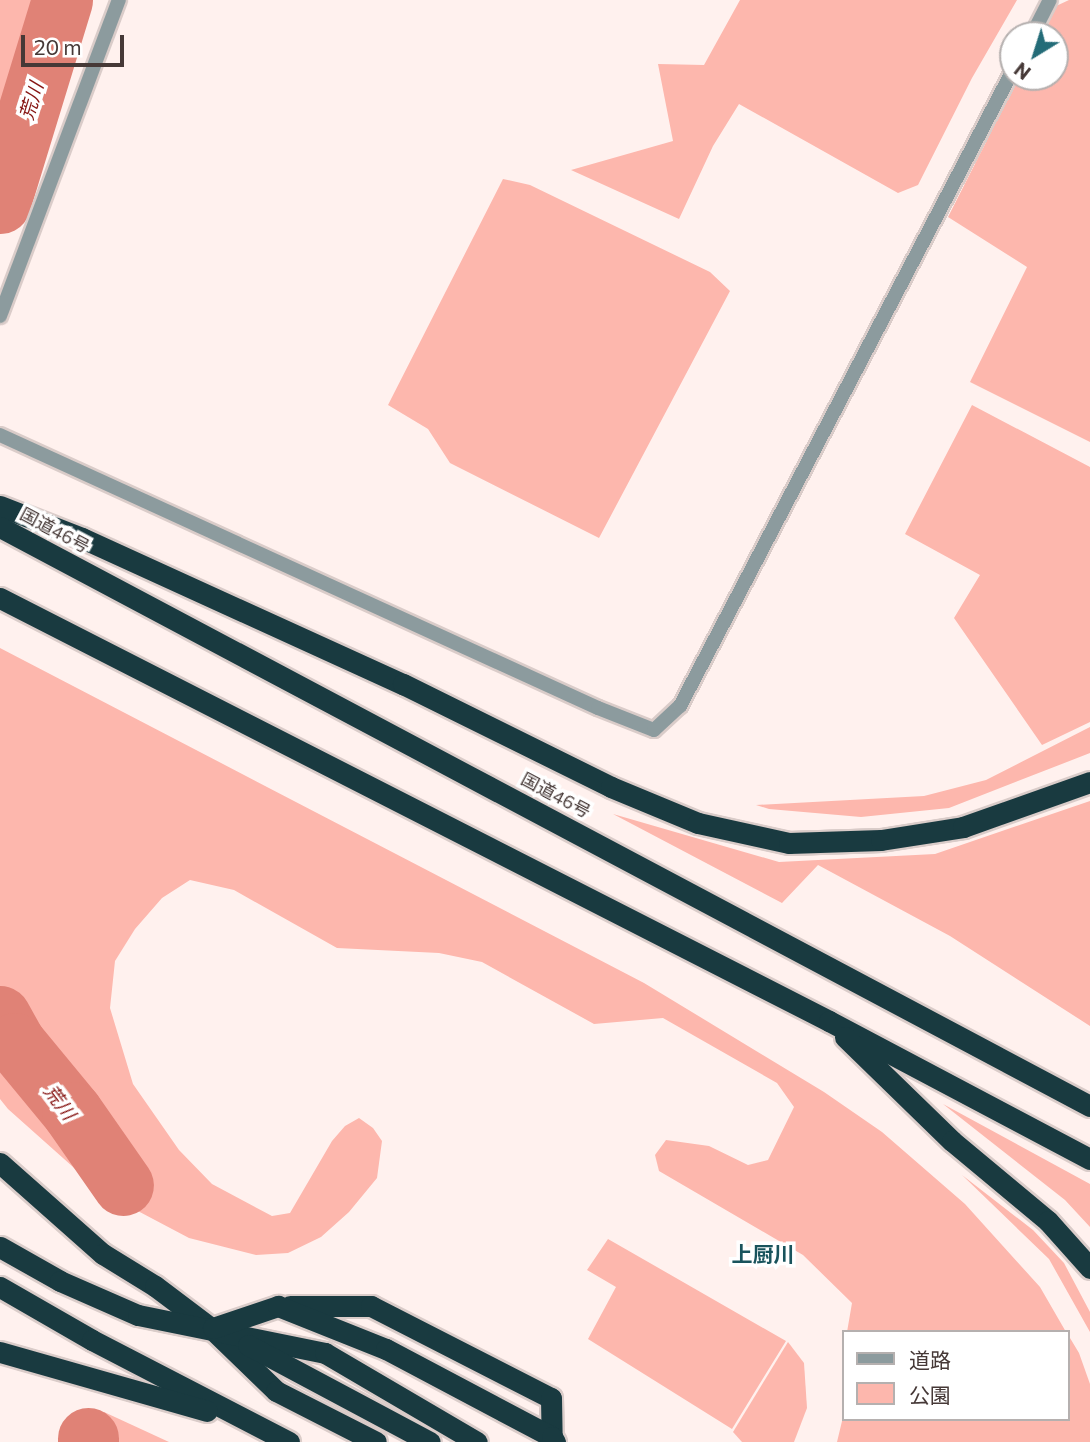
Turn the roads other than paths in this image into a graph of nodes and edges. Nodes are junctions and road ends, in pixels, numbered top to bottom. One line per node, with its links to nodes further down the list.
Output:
1 (119, 0): 5 (street)
2 (1050, 0): 3 (street)
3 (1039, 21)
4 (1002, 91): 6 (street)
5 (0, 316)
6 (0, 435)
7 (0, 506): 10 (highway)
8 (0, 527): 12 (highway, 国道46号)
9 (0, 598): 11 (highway)
10 (1090, 782)
11 (829, 1021): 13 (highway); 16 (highway)
12 (1090, 1106)
13 (1090, 1159)
14 (0, 1163): 19 (highway)
15 (0, 1247): 19 (highway)
16 (1090, 1268)
17 (0, 1286): 21 (highway)
18 (278, 1306): 19 (highway); 22 (highway); 22 (highway)
19 (211, 1328): 25 (highway); 26 (highway); 27 (highway)
20 (0, 1352): 21 (highway)
21 (249, 1423): 23 (highway); 24 (highway)
22 (554, 1439)
23 (274, 1442)
24 (289, 1442)
25 (376, 1442)
26 (430, 1442)
27 (477, 1442)

